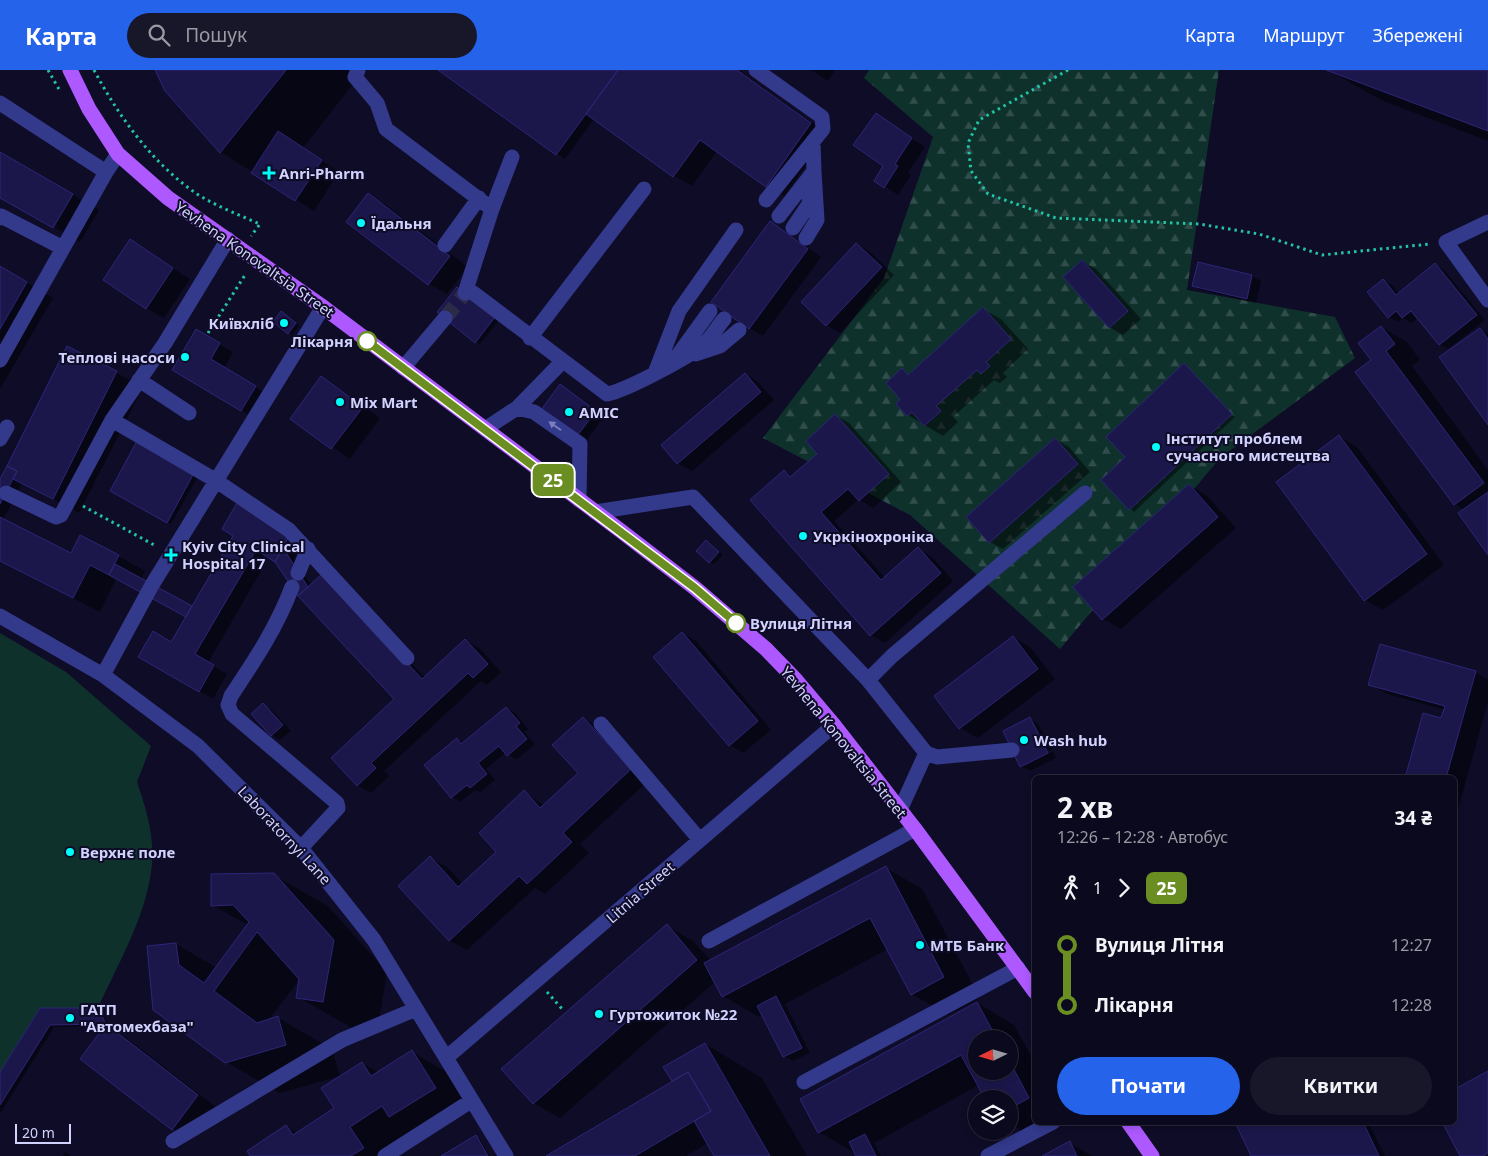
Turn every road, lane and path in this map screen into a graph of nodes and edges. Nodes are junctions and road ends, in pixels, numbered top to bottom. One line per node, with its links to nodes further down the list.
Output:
1 (70, 70): 8 (main road, Yevhena Konovaltsia Street)
2 (94, 70): 19 (path)
3 (358, 70): 13 (street)
4 (756, 70): 7 (street)
5 (1068, 70): 24 (path)
6 (0, 103): 11 (street)
7 (814, 141): 10 (street); 14 (street)
8 (118, 154): 11 (street); 23 (main road, Yevhena Konovaltsia Street)
9 (512, 157): 15 (street)
10 (814, 171): 16 (street); 20 (street); 22 (street)
11 (106, 172): 26 (street)
12 (644, 189): 35 (street)
13 (479, 198): 15 (street); 25 (street)
14 (766, 200)
15 (492, 209): 35 (street)
16 (779, 216)
17 (0, 217): 26 (street)
18 (1488, 222): 24 (street)
19 (260, 224)
20 (793, 228)
21 (736, 230): 40 (street)
22 (806, 238)
23 (228, 239): 29 (main road, Yevhena Konovaltsia Street); 41 (street)
24 (1446, 242): 28 (street)
25 (445, 245)
26 (63, 248): 36 (street)
27 (245, 275): 34 (path)
28 (1488, 300)
29 (323, 307): 39 (main road, Yevhena Konovaltsia Street); 46 (street)
30 (710, 311): 38 (street)
31 (445, 318): 39 (street)
32 (724, 319): 38 (street)
33 (739, 330): 38 (street)
34 (208, 334)
35 (530, 338): 37 (street)
36 (0, 360)
37 (562, 362): 40 (street); 42 (street)
38 (673, 363): 40 (street)
39 (403, 368): 45 (main road, Yevhena Konovaltsia Street)
40 (655, 373)
41 (140, 380): 43 (street); 44 (street)
42 (517, 408): 45 (street); 50 (street, one-way to 42)
43 (189, 413)
44 (112, 420): 46 (street); 49 (street)
45 (485, 429): 50 (main road, Yevhena Konovaltsia Street)
46 (215, 480): 52 (street); 53 (street)
47 (6, 493): 49 (street)
48 (1085, 493): 59 (street)
49 (69, 498): 53 (path)
50 (579, 500): 51 (main road, Yevhena Konovaltsia Street)
51 (595, 512): 59 (street); 61 (main road, Yevhena Konovaltsia Street)
52 (308, 549): 54 (street); 57 (street)
53 (172, 555): 58 (street)
54 (298, 573)
55 (292, 587): 67 (street)
56 (0, 616): 58 (street, Laboratornyi Lane)
57 (407, 658)
58 (102, 675): 67 (street, Laboratornyi Lane)
59 (868, 680): 63 (street)
60 (601, 724): 66 (street)
61 (834, 725): 64 (main road, Yevhena Konovaltsia Street); 66 (street, Litnia Street)
62 (1012, 750): 63 (street)
63 (926, 753): 64 (street)
64 (900, 810): 65 (main road, Yevhena Konovaltsia Street)
65 (915, 829): 68 (street); 69 (main road, Yevhena Konovaltsia Street)
66 (700, 840): 70 (street, Litnia Street)
67 (301, 848): 72 (street, Laboratornyi Lane)
68 (709, 941)
69 (1018, 968): 71 (main road, Yevhena Konovaltsia Street); 75 (street)
70 (536, 980): 73 (path); 74 (street, Litnia Street)
71 (1032, 988)
72 (416, 1009): 74 (street, Laboratornyi Lane); 79 (street)
73 (563, 1010)
74 (446, 1058): 76 (street, Laboratornyi Lane)
75 (804, 1082)
76 (471, 1101): 80 (street); 81 (street, Laboratornyi Lane)
77 (1047, 1125): 82 (street)
78 (1130, 1125): 83 (main road)
79 (173, 1141)
80 (385, 1156)
81 (506, 1156)
82 (988, 1156)
83 (1152, 1156)

